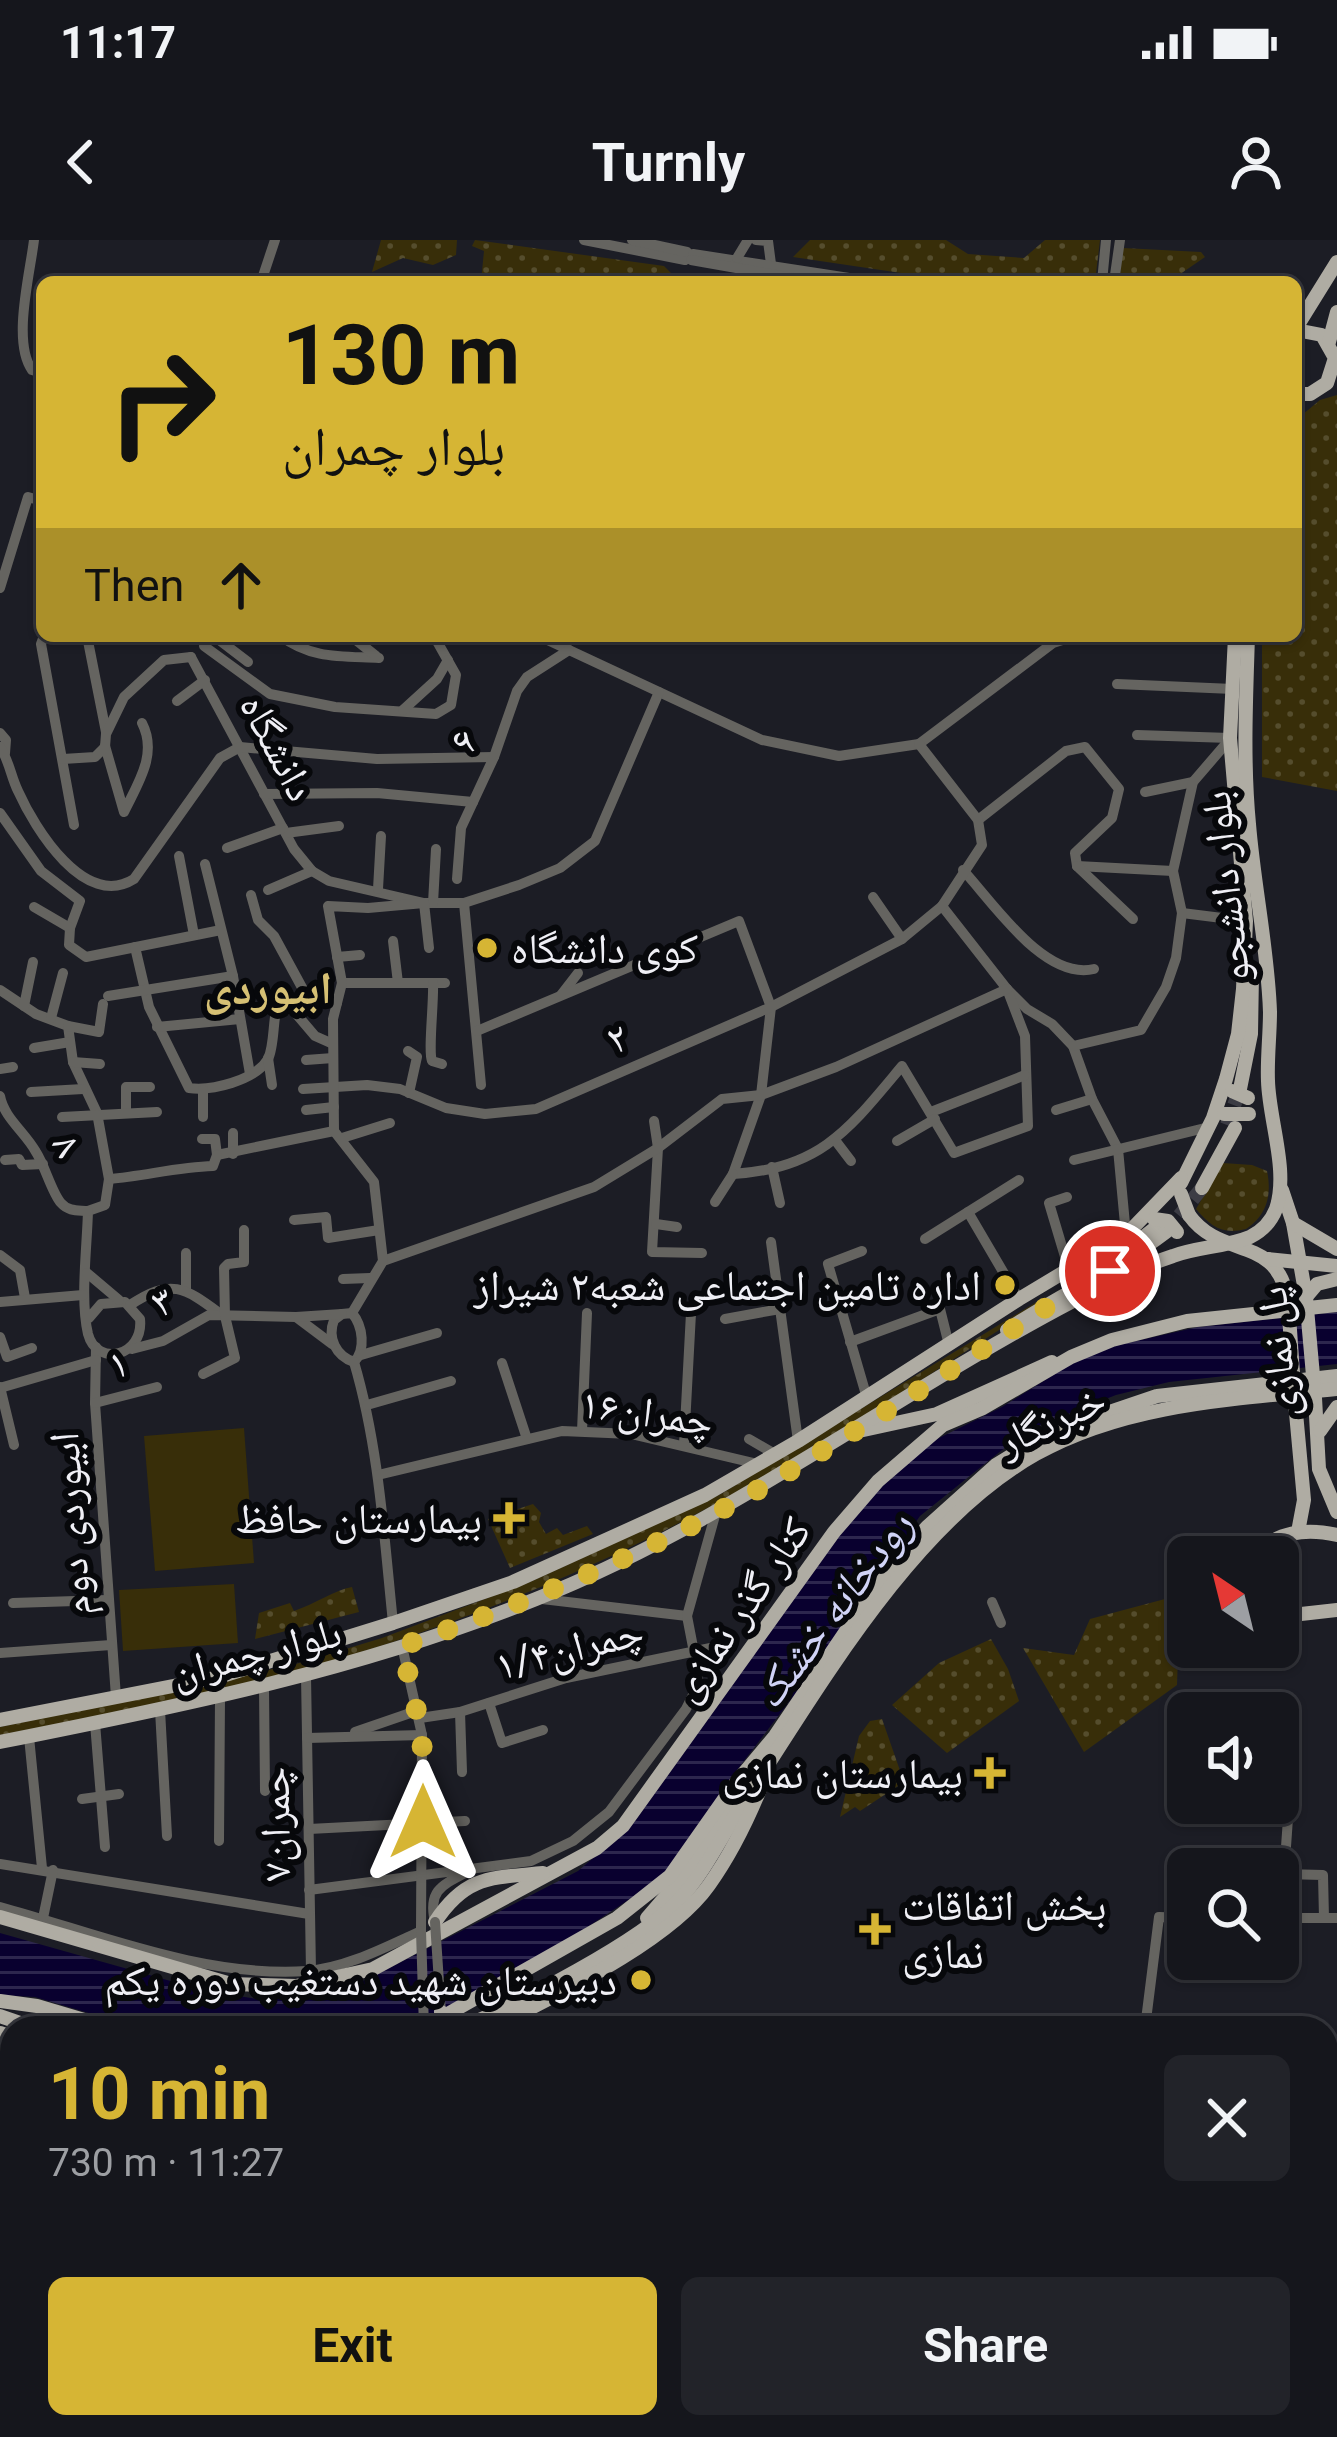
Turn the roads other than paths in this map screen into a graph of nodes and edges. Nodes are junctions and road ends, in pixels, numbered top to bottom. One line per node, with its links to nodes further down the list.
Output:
1 (34, 240): 21 (street)
2 (275, 240): 12 (street)
3 (584, 240): 8 (street)
4 (632, 240): 8 (street)
5 (752, 240): 9 (street); 11 (street)
6 (1106, 240): 15 (street)
7 (1120, 240): 16 (street)
8 (690, 251): 9 (street); 13 (street)
9 (737, 258): 11 (street)
10 (1337, 262): 18 (main road)
11 (771, 264): 14 (street)
12 (263, 276)
13 (792, 276)
14 (840, 276)
15 (1103, 276)
16 (1115, 276)
17 (1337, 312): 20 (main road)
18 (1302, 319)
19 (1302, 330): 20 (main road)
20 (1333, 347): 22 (main road)
21 (36, 371)
22 (1332, 383): 23 (main road)
23 (1302, 395)
24 (36, 499): 25 (street)
25 (0, 588)
26 (42, 642): 57 (street)
27 (88, 642): 52 (street)
28 (207, 642): 39 (street)
29 (213, 642): 47 (street)
30 (215, 642): 41 (street)
31 (289, 642): 32 (street)
32 (359, 642)
33 (438, 642): 40 (street)
34 (552, 642): 38 (street)
35 (1056, 642): 53 (street)
36 (1234, 642): 44 (main road, بلوار دانشجو)
37 (1248, 642): 87 (main road, بلوار دانشجو)
38 (569, 650): 45 (street); 56 (street, ۶)
39 (191, 657): 42 (street, دانشگاه); 52 (street)
40 (448, 660): 47 (street); 47 (street)
41 (248, 662)
42 (205, 680): 46 (street); 54 (street, دانشگاه)
43 (1117, 684): 44 (street)
44 (1233, 689): 51 (main road, بلوار دانشجو)
45 (658, 692): 53 (street); 82 (street)
46 (177, 701)
47 (404, 710)
48 (142, 723): 52 (street)
49 (0, 734): 55 (street)
50 (1137, 735): 51 (street)
51 (1230, 738): 58 (street); 87 (main road, بلوار دانشجو)
52 (105, 740): 57 (street)
53 (919, 744): 63 (street)
54 (240, 747): 55 (street); 56 (street); 60 (street, دانشگاه)
55 (3, 750)
56 (494, 757): 61 (street, ۶)
57 (64, 759): 64 (street)
58 (1193, 782): 59 (street); 75 (street)
59 (1144, 792)
60 (264, 794): 61 (street); 66 (street, دانشگاه)
61 (473, 802): 76 (street, ۶)
62 (0, 813): 88 (street)
63 (979, 820): 72 (street); 73 (street)
64 (74, 825)
65 (339, 826): 66 (street)
66 (284, 831): 68 (street); 74 (street, دانشگاه)
67 (381, 836): 78 (street)
68 (227, 848)
69 (436, 849): 81 (street)
70 (179, 856): 90 (street)
71 (205, 864): 89 (street)
72 (1078, 866): 75 (street); 86 (street)
73 (963, 870): 83 (street); 98 (street)
74 (312, 871): 77 (street); 78 (street)
75 (1173, 872): 85 (street)
76 (458, 879)
77 (268, 890)
78 (378, 890): 81 (street)
79 (251, 895): 108 (street)
80 (873, 896): 91 (street)
81 (429, 903): 82 (street); 94 (street); 96 (street)
82 (464, 904): 115 (street)
83 (942, 906): 91 (street, ۲); 104 (street)
84 (34, 907): 88 (street)
85 (1182, 913): 87 (street); 118 (street)
86 (1132, 919)
87 (1252, 922): 129 (main road, بلوار دانشجو); 139 (main road, بلوار دانشجو); 139 (main road)
88 (70, 928): 93 (street)
89 (221, 930): 90 (street); 101 (street)
90 (194, 935): 93 (street)
91 (902, 939): 110 (street, ۲)
92 (393, 941): 103 (street)
93 (134, 947): 106 (street)
94 (429, 948)
95 (359, 955): 96 (street)
96 (338, 958): 102 (street)
97 (34, 962): 109 (street)
98 (1094, 969)
99 (64, 973): 111 (street)
100 (578, 973): 107 (street)
101 (233, 976): 106 (street); 112 (street)
102 (342, 983): 103 (street); 108 (street)
103 (398, 983): 126 (street)
104 (1007, 989): 118 (street); 128 (street); 140 (street)
105 (0, 990): 109 (street)
106 (144, 991): 113 (street); 114 (street)
107 (560, 997): 110 (street); 115 (street)
108 (337, 1003): 117 (street)
109 (24, 1006): 111 (street)
110 (771, 1007): 138 (street, ۲); 140 (street)
111 (51, 1018): 113 (street)
112 (240, 1019): 114 (street); 127 (street)
113 (68, 1026): 116 (street)
114 (158, 1027): 136 (street)
115 (477, 1031): 131 (street)
116 (70, 1042): 119 (street); 124 (street)
117 (333, 1044): 121 (street); 122 (street)
118 (1073, 1046): 142 (street)
119 (34, 1048)
120 (408, 1051): 138 (street)
121 (268, 1058): 127 (street); 130 (street)
122 (333, 1058): 123 (street); 133 (street)
123 (306, 1060)
124 (73, 1062): 125 (street); 134 (street)
125 (100, 1064)
126 (442, 1064)
127 (250, 1074): 136 (street)
128 (1025, 1075): 149 (street); 149 (street)
129 (1268, 1083): 139 (main road); 156 (main road, بلوار دانشجو)
130 (272, 1084)
131 (482, 1085)
132 (150, 1087): 146 (street)
133 (334, 1087): 135 (street); 138 (street); 143 (street)
134 (83, 1089): 137 (street); 148 (street)
135 (303, 1089)
136 (203, 1090): 151 (street)
137 (31, 1092)
138 (409, 1093)
139 (1240, 1094): 154 (main road, bridge); 154 (main road, بلوار دانشجو); 156 (main road)
140 (761, 1095): 162 (street); 171 (street)
141 (0, 1096): 152 (street, ۸)
142 (1092, 1099): 145 (street); 163 (street)
143 (334, 1107): 144 (street); 158 (street)
144 (306, 1110)
145 (1056, 1110)
146 (126, 1112): 147 (street); 148 (street)
147 (157, 1112)
148 (97, 1113): 150 (street); 172 (street)
149 (933, 1115): 160 (street); 161 (street)
150 (62, 1117)
151 (202, 1117)
152 (6, 1121): 169 (street, ۸)
153 (654, 1121): 162 (street)
154 (1221, 1122): 163 (street); 175 (main road); 175 (main road)
155 (390, 1124): 158 (street)
156 (1273, 1131): 174 (main road, پل نمازی)
157 (233, 1132): 164 (street)
158 (338, 1135): 164 (street); 189 (street)
159 (202, 1139): 165 (street)
160 (836, 1140): 168 (street); 170 (street)
161 (897, 1141)
162 (658, 1148): 185 (street); 201 (street)
163 (1118, 1149): 167 (street); 190 (street)
164 (233, 1154): 165 (street)
165 (217, 1155): 172 (street)
166 (4, 1160): 169 (street)
167 (1074, 1160)
168 (851, 1161)
169 (43, 1164): 178 (street, ۸)
170 (772, 1168): 171 (street); 180 (street)
171 (733, 1174): 179 (street)
172 (109, 1179): 181 (street)
173 (1019, 1180): 182 (street)
174 (1280, 1185): 184 (main road, پل نمازی); 193 (main road, بلوار چمران)
175 (1190, 1186): 186 (main road, بلوار چمران); 193 (main road, پل نمازی, bridge)
176 (1067, 1197): 204 (street)
177 (40, 1201): 178 (street)
178 (58, 1201): 181 (street, ۸)
179 (715, 1202)
180 (780, 1203)
181 (88, 1211): 205 (street)
182 (968, 1212): 191 (street); 213 (street)
183 (294, 1220): 189 (street)
184 (1294, 1223): 194 (main road); 202 (main road, پل نمازی)
185 (656, 1224): 187 (street); 197 (street)
186 (1160, 1225): 190 (main road, بلوار چمران); 198 (main road); 229 (main road); 236 (main road)
187 (677, 1227)
188 (244, 1230): 221 (street)
189 (379, 1230): 201 (street)
190 (1126, 1235): 204 (main road, بلوار چمران)
191 (925, 1239)
192 (771, 1242): 217 (street)
193 (1223, 1242): 198 (main road, بلوار چمران); 200 (main road, پل نمازی)
194 (1337, 1249)
195 (862, 1251): 227 (street)
196 (185, 1252): 209 (street)
197 (702, 1252)
198 (1174, 1255): 236 (main road, بلوار چمران)
199 (0, 1256): 212 (street)
200 (1268, 1259): 202 (main road); 258 (main road, پل نمازی, bridge)
201 (383, 1261): 206 (street)
202 (1302, 1262): 203 (main road); 211 (main road, پل نمازی)
203 (1337, 1266)
204 (1069, 1270): 213 (main road, بلوار چمران)
205 (87, 1273): 210 (street); 215 (street)
206 (370, 1278): 207 (street); 218 (street)
207 (343, 1279)
208 (1337, 1280): 211 (main road)
209 (186, 1289): 215 (street); 221 (street)
210 (83, 1295): 212 (street); 223 (street)
211 (1306, 1297): 249 (main road, پل نمازی, bridge)
212 (25, 1298): 214 (street)
213 (1019, 1299): 229 (main road, بلوار چمران)
214 (0, 1302)
215 (125, 1303): 223 (street); 231 (street)
216 (1337, 1305): 233 (main road, کنار گذر نمازی)
217 (780, 1309): 224 (street); 252 (street)
218 (347, 1313): 222 (street); 228 (street); 234 (street)
219 (587, 1313): 247 (street)
220 (691, 1313): 254 (street)
221 (225, 1316): 222 (street); 231 (street, ۳); 237 (street)
222 (296, 1317): 228 (street)
223 (89, 1318): 232 (street)
224 (725, 1319)
225 (437, 1333): 234 (street)
226 (0, 1337): 230 (street)
227 (850, 1342): 229 (street); 243 (street)
228 (333, 1344): 234 (street)
229 (949, 1345): 243 (main road, بلوار چمران)
230 (32, 1348)
231 (129, 1350): 232 (street)
232 (96, 1353): 241 (street); 244 (street, ابیوردی دوم)
233 (1071, 1357): 248 (main road); 310 (main road, کنار گذر نمازی)
234 (358, 1359): 245 (street)
235 (502, 1363): 250 (street)
236 (959, 1365): 248 (main road, بلوار چمران)
237 (203, 1374)
238 (1337, 1376): 290 (main road)
239 (451, 1382): 245 (street)
240 (157, 1387): 244 (street, ۱)
241 (0, 1388): 253 (street)
242 (1337, 1388): 295 (main road, خبرنگار)
243 (867, 1398): 252 (main road, بلوار چمران)
244 (95, 1403): 265 (street, ابیوردی دوم)
245 (367, 1405): 257 (street)
246 (1337, 1407): 249 (main road)
247 (582, 1431): 250 (street, چمران۱۶); 254 (street, چمران۱۶)
248 (848, 1433): 260 (main road, بلوار چمران)
249 (1317, 1436): 259 (main road, پل نمازی)
250 (527, 1439): 257 (street, چمران۱۶)
251 (749, 1439): 255 (street)
252 (798, 1442): 255 (main road, بلوار چمران)
253 (14, 1444)
254 (684, 1444): 256 (street, چمران۱۶)
255 (776, 1454): 256 (main road, بلوار چمران)
256 (758, 1464): 271 (main road, بلوار چمران)
257 (378, 1475): 271 (street)
258 (1304, 1500): 259 (main road); 261 (main road, پل نمازی)
259 (1333, 1505)
260 (716, 1512): 264 (main road, بلوار چمران); 270 (street)
261 (1298, 1532): 262 (main road); 263 (main road)
262 (1337, 1534)
263 (1288, 1536)
264 (538, 1599): 270 (street); 275 (main road, بلوار چمران)
265 (107, 1600): 267 (street); 274 (street, ابیوردی دوم)
266 (992, 1602): 272 (street)
267 (14, 1603)
268 (1337, 1610): 269 (main road)
269 (1299, 1613)
270 (687, 1616): 276 (street)
271 (393, 1623): 280 (main road, بلوار چمران)
272 (1001, 1623)
273 (725, 1645): 276 (street, چمران۱/۴)
274 (111, 1646): 277 (street); 280 (street, ابیوردی دوم)
275 (402, 1646): 278 (main road, بلوار چمران); 285 (street)
276 (695, 1651): 282 (street, چمران۱/۴); 309 (street)
277 (0, 1653)
278 (306, 1676): 279 (main road, بلوار چمران); 293 (street, چمران۷)
279 (264, 1687): 281 (main road, بلوار چمران); 297 (street)
280 (116, 1697): 286 (main road, بلوار چمران)
281 (220, 1698): 283 (main road, بلوار چمران); 305 (street)
282 (489, 1703): 284 (street, چمران۱/۴); 288 (street)
283 (160, 1710): 287 (main road, بلوار چمران); 304 (street)
284 (460, 1712): 285 (street, چمران۱/۴); 296 (street)
285 (420, 1714): 289 (street); 292 (street, چمران۱/۴)
286 (0, 1720)
287 (95, 1723): 291 (main road, بلوار چمران); 299 (street)
288 (543, 1730)
289 (422, 1735): 292 (street); 302 (street)
290 (775, 1736): 322 (main road); 328 (main road)
291 (28, 1737): 294 (main road, بلوار چمران); 308 (street)
292 (340, 1737): 293 (street)
293 (307, 1738): 303 (street, چمران۷)
294 (0, 1742)
295 (773, 1758): 322 (main road, خبرنگار); 330 (main road)
296 (462, 1772)
297 (265, 1791)
298 (119, 1794): 299 (street)
299 (101, 1796): 300 (street); 306 (street)
300 (82, 1798)
301 (464, 1821): 302 (street)
302 (423, 1822): 303 (street); 311 (street)
303 (309, 1829): 313 (street, چمران۷)
304 (167, 1836)
305 (219, 1841)
306 (105, 1846)
307 (0, 1864): 308 (street)
308 (47, 1869): 315 (street); 318 (street)
309 (469, 1871): 311 (street); 321 (street)
310 (554, 1873): 317 (main road, کنار گذر نمازی); 321 (main road)
311 (423, 1874): 313 (street); 321 (street)
312 (1299, 1874): 320 (street)
313 (309, 1890): 315 (street, چمران۷)
314 (0, 1906): 318 (street)
315 (309, 1914): 323 (street, چمران۷)
316 (1167, 1917): 331 (street)
317 (0, 1918)
318 (43, 1918): 323 (street)
319 (1299, 1918): 320 (street)
320 (1330, 1918)
321 (428, 1927): 323 (street); 326 (street, bridge); 327 (street, bridge)
322 (610, 1948): 329 (main road, خبرنگار)
323 (310, 1971)
324 (0, 2000): 325 (main road)
325 (71, 2016)
326 (424, 2016)
327 (441, 2016)
328 (444, 2016)
329 (499, 2016)
330 (505, 2016)
331 (1147, 2016)

